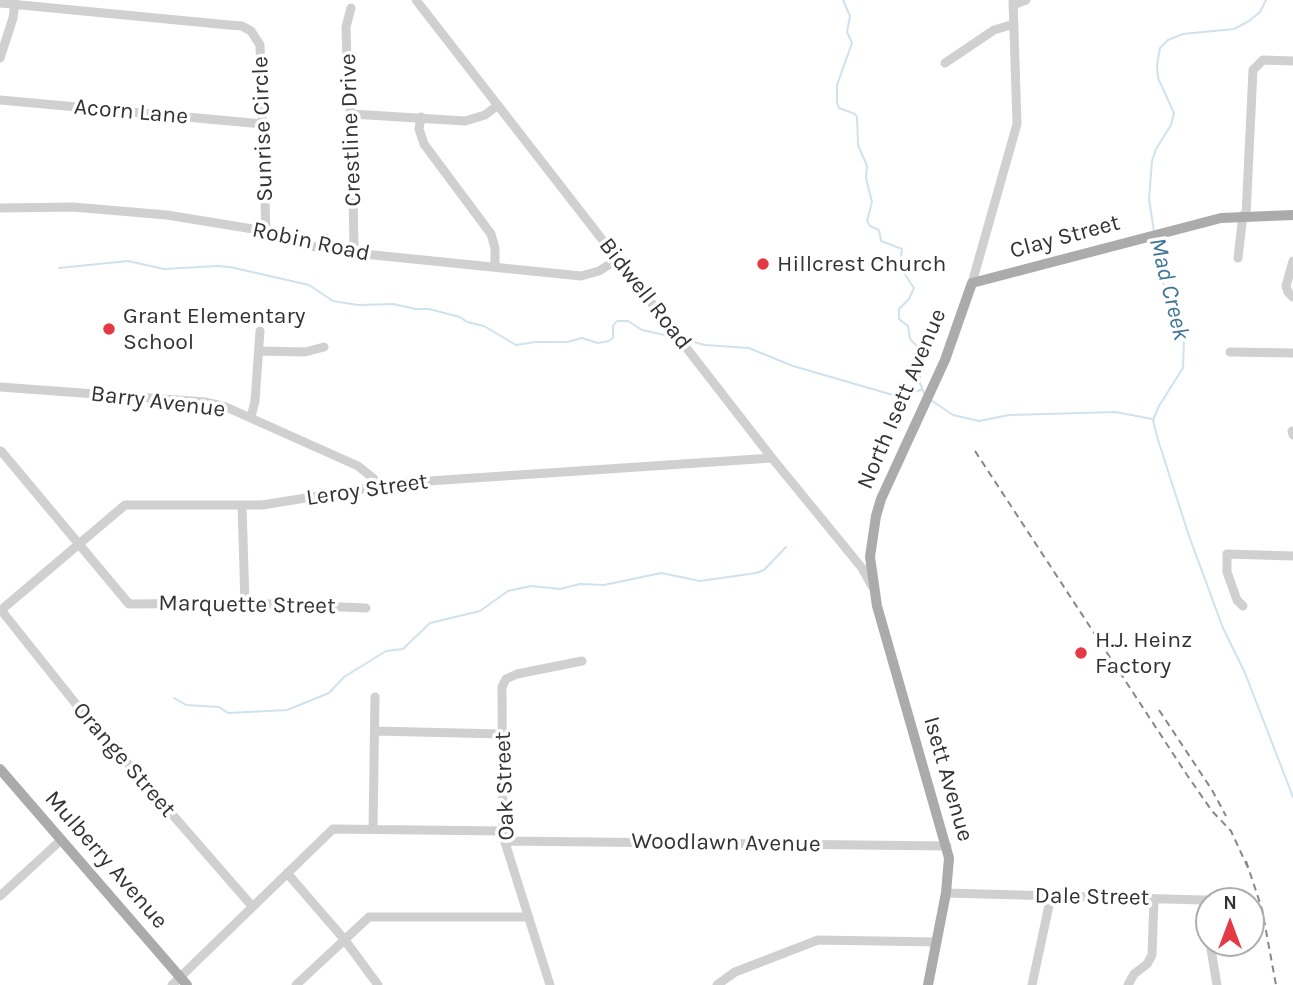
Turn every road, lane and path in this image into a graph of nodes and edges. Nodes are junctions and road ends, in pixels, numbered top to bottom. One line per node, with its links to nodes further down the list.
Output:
1 (416, 0): 12 (street, Bidwell Road)
2 (1027, 0): 4 (street)
3 (15, 2): 5 (street, Sunrise Circle); 8 (street); 15 (street, Sunrise Circle)
4 (1013, 2): 7 (street)
5 (0, 4)
6 (351, 8): 13 (street, Crestline Drive)
7 (1014, 23): 10 (street); 25 (street, North Isett Avenue)
8 (0, 58)
9 (1293, 61): 17 (street)
10 (945, 63)
11 (0, 100): 15 (street, Acorn Lane)
12 (498, 105): 14 (street); 22 (street, Bidwell Road)
13 (352, 114): 14 (street); 20 (street, Crestline Drive)
14 (421, 117): 24 (street)
15 (263, 124): 19 (street, Sunrise Circle)
16 (0, 208): 19 (street, Robin Road)
17 (1245, 215): 18 (main road, Clay Street); 21 (street); 25 (main road, Clay Street)
18 (1293, 215)
19 (265, 232): 20 (street, Robin Road)
20 (354, 253): 24 (street, Robin Road)
21 (1238, 258)
22 (618, 259): 24 (street, Robin Road); 35 (street, Bidwell Road)
23 (1293, 261): 26 (street)
24 (495, 267)
25 (972, 283): 40 (main road, North Isett Avenue)
26 (1292, 296)
27 (260, 331): 29 (street)
28 (324, 347): 29 (street)
29 (259, 351): 33 (street)
30 (1230, 352): 31 (street)
31 (1293, 353)
32 (0, 387): 33 (street, Barry Avenue)
33 (251, 417): 36 (street, Barry Avenue)
34 (1, 451): 38 (street)
35 (772, 458): 36 (street, Leroy Street); 40 (street, Bidwell Road)
36 (378, 487): 37 (street, Leroy Street)
37 (242, 506): 38 (street, Leroy Street); 41 (street)
38 (78, 544): 41 (street, Marquette Street); 44 (street, Leroy Street)
39 (1293, 556): 42 (street)
40 (873, 587): 53 (main road, Isett Avenue)
41 (246, 603): 43 (street, Marquette Street)
42 (1243, 606)
43 (366, 608)
44 (0, 611): 60 (street, Orange Street)
45 (582, 662): 48 (street, Oak Street)
46 (375, 697): 47 (street)
47 (376, 731): 48 (street); 50 (street)
48 (502, 734): 51 (street, Oak Street)
49 (0, 769): 52 (main road, Mulberry Avenue)
50 (373, 829): 51 (street, Woodlawn Avenue); 54 (street, Woodlawn Avenue)
51 (504, 836): 53 (street, Woodlawn Avenue); 61 (street, Oak Street)
52 (61, 840): 56 (street); 65 (main road, Mulberry Avenue)
53 (947, 846): 55 (main road, Isett Avenue)
54 (287, 873): 60 (street, Woodlawn Avenue); 62 (street)
55 (946, 893): 57 (street, Dale Street); 63 (main road, Isett Avenue)
56 (0, 896)
57 (1051, 896): 58 (street, Dale Street); 71 (street)
58 (1154, 899): 59 (street, Dale Street); 72 (street)
59 (1195, 900)
60 (252, 906): 65 (street, Woodlawn Avenue)
61 (528, 917): 62 (street); 68 (street, Oak Street)
62 (344, 939): 66 (street); 67 (street)
63 (937, 942): 69 (street); 70 (main road, Isett Avenue)
64 (1212, 957): 73 (street)
65 (180, 982)
66 (296, 985)
67 (378, 985)
68 (550, 985)
69 (717, 985)
70 (928, 985)
71 (1032, 985)
72 (1128, 985)
73 (1217, 985)

